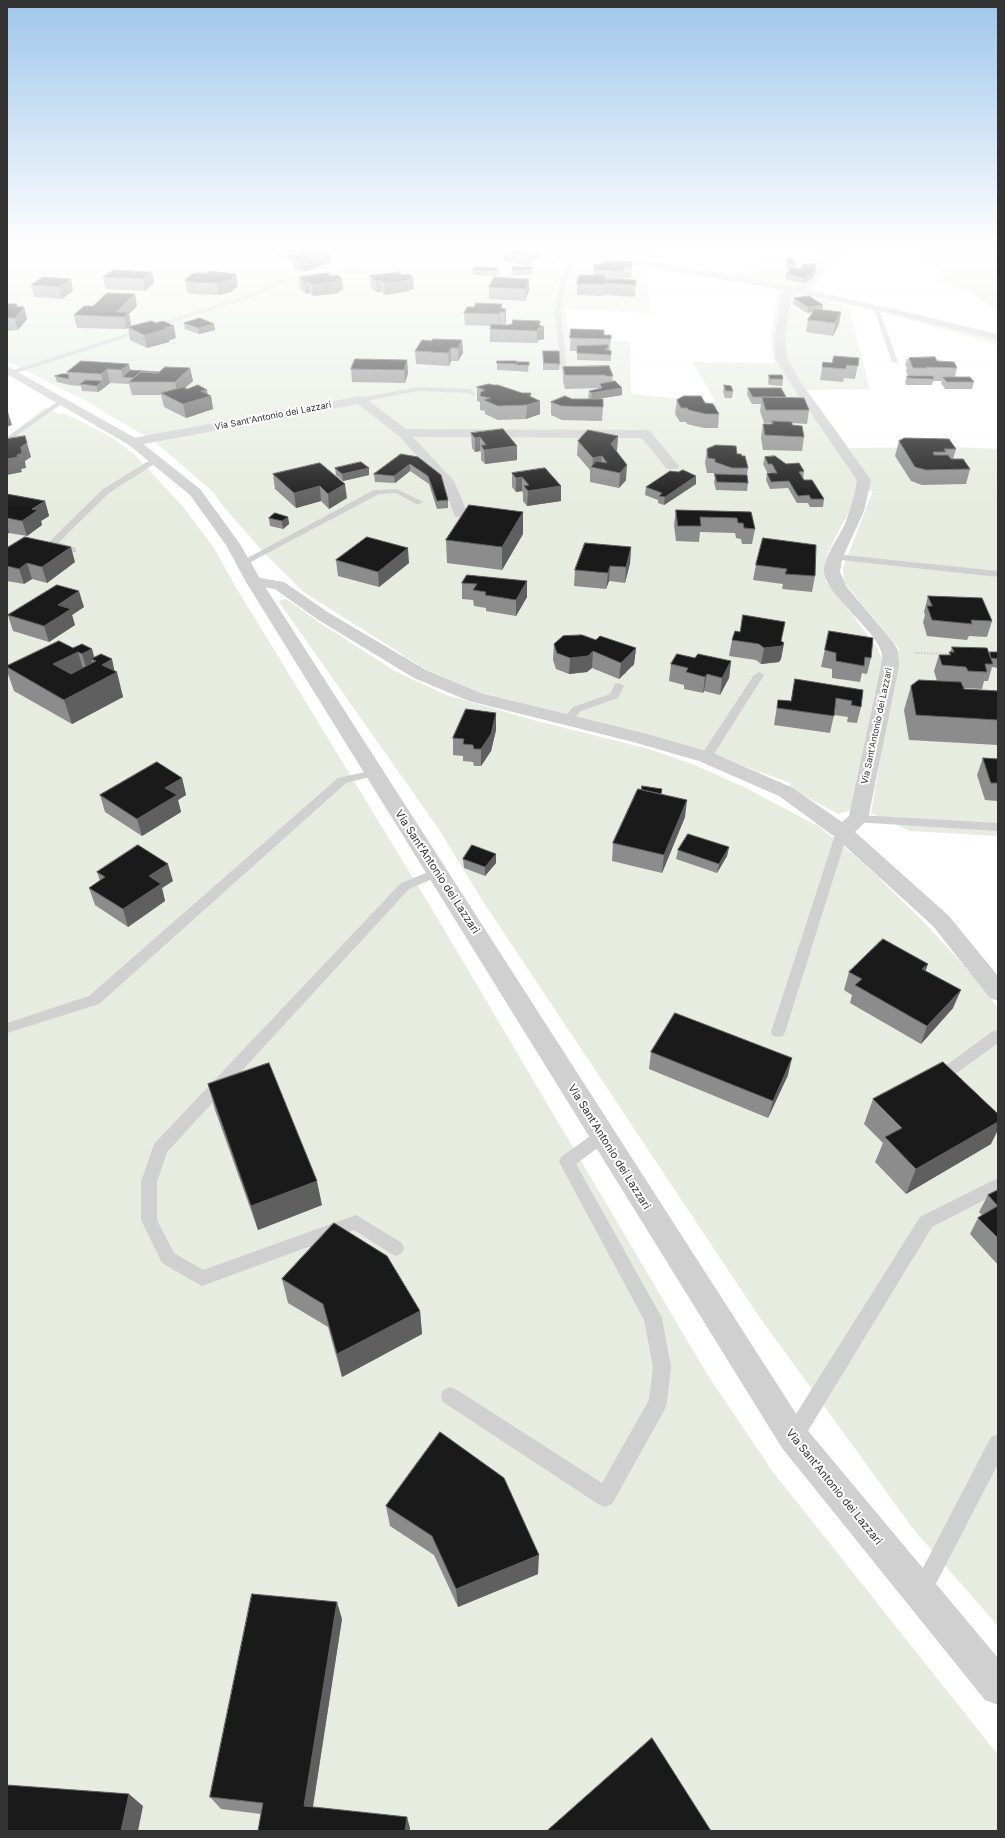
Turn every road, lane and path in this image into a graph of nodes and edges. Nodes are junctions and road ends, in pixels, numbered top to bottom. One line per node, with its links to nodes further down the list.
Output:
1 (123, 336): 7 (lane)
2 (561, 336): 6 (lane)
3 (780, 336): 19 (street)
4 (885, 336): 5 (lane)
5 (895, 362)
6 (564, 370)
7 (8, 372): 10 (street, Via Sant'Antonio dei Lazzari)
8 (473, 394): 9 (lane)
9 (360, 400): 11 (street); 13 (street, Via Sant'Antonio dei Lazzari)
10 (62, 401): 12 (lane); 13 (street, Via Sant'Antonio dei Lazzari)
11 (403, 433): 15 (street); 17 (street)
12 (7, 440)
13 (133, 442): 14 (street, Via Sant'Antonio dei Lazzari)
14 (155, 461): 18 (lane); 20 (street, Via Sant'Antonio dei Lazzari)
15 (672, 466)
16 (419, 502): 20 (lane)
17 (461, 514)
18 (73, 550)
19 (834, 557): 21 (lane); 22 (street, Via Sant'Antonio dei Lazzari)
20 (249, 572): 26 (street); 28 (street, Via Sant'Antonio dei Lazzari)
21 (998, 574)
22 (890, 652): 23 (path); 29 (street, Via Sant'Antonio dei Lazzari)
23 (960, 655)
24 (759, 675): 27 (lane)
25 (620, 686): 26 (lane)
26 (567, 720): 27 (street)
27 (706, 757): 31 (street)
28 (374, 773): 32 (street, Via Sant'Antonio dei Lazzari); 34 (lane)
29 (858, 819): 30 (lane); 31 (street)
30 (998, 827)
31 (842, 832): 33 (street); 35 (lane)
32 (438, 872): 38 (street, Via Sant'Antonio dei Lazzari); 40 (lane)
33 (998, 992)
34 (7, 1028)
35 (778, 1032)
36 (998, 1035): 37 (lane)
37 (948, 1071)
38 (602, 1136): 41 (lane); 42 (street, Via Sant'Antonio dei Lazzari)
39 (998, 1185): 42 (lane)
40 (396, 1248)
41 (450, 1396)
42 (792, 1437): 44 (street, Via Sant'Antonio dei Lazzari)
43 (998, 1444): 44 (lane)
44 (920, 1594): 45 (street, Via Sant'Antonio dei Lazzari)
45 (998, 1687)

